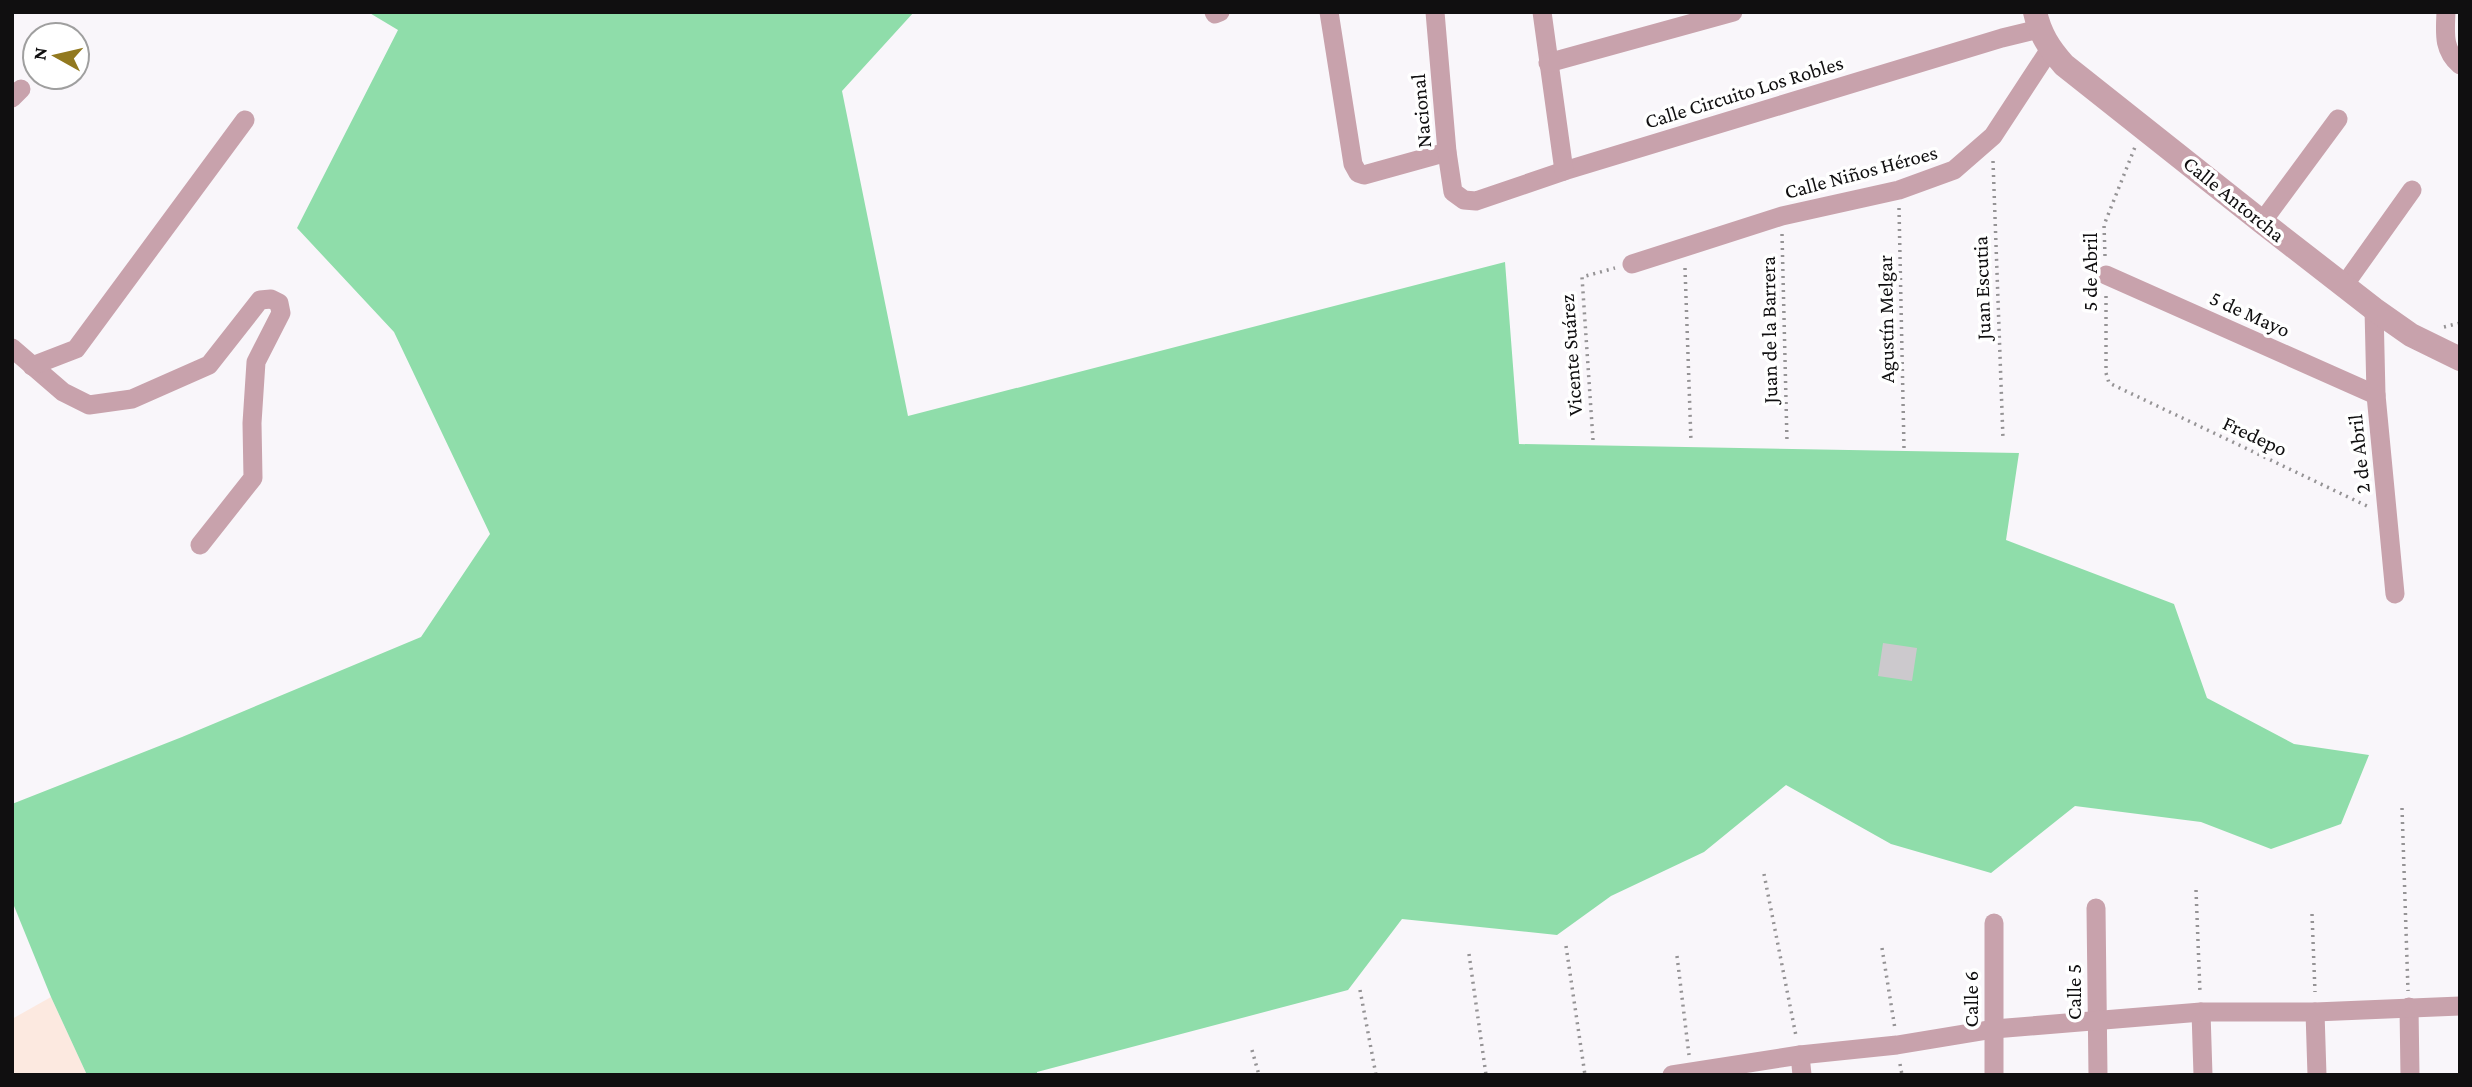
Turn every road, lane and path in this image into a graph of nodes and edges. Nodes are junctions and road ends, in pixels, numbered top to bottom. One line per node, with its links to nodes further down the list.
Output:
1 (1329, 12): 13 (street)
2 (1435, 12): 13 (street, Nacional)
3 (1542, 12): 8 (street)
4 (1733, 12): 8 (street)
5 (2446, 12): 7 (street)
6 (2041, 30): 11 (street, Calle Antorcha); 12 (street, Calle Niños Héroes); 14 (street, Calle Circuito Los Robles)
7 (2454, 60)
8 (1548, 63): 14 (street)
9 (2338, 119): 19 (street)
10 (245, 120): 27 (street)
11 (2143, 126): 19 (street, Calle Antorcha); 22 (path, 5 de Abril)
12 (1993, 136): 15 (street, Calle Niños Héroes); 30 (path, Juan Escutia)
13 (1447, 152): 17 (street, Nacional)
14 (1564, 170): 17 (street, Calle Circuito Los Robles)
15 (1899, 190): 18 (street, Calle Niños Héroes); 34 (path, Agustín Melgar)
16 (2412, 190): 23 (street)
17 (1464, 200)
18 (1782, 216): 20 (street, Calle Niños Héroes); 33 (path, Juan de la Barrera)
19 (2262, 222): 23 (street, Calle Antorcha)
20 (1685, 248): 21 (street, Calle Niños Héroes); 32 (path)
21 (1632, 264): 31 (path, Vicente Suárez)
22 (2106, 275): 28 (path, 5 de Abril); 29 (street, 5 de Mayo)
23 (2345, 284): 24 (street, Calle Antorcha)
24 (2374, 309): 26 (street, Calle Antorcha); 29 (street, 2 de Abril)
25 (12, 348): 27 (street)
26 (2460, 359)
27 (32, 366): 36 (street)
28 (2109, 383): 35 (path, Fredepo)
29 (2376, 395): 35 (street, 2 de Abril)
30 (2003, 439)
31 (1593, 440)
32 (1691, 442)
33 (1787, 442)
34 (1904, 447)
35 (2388, 516): 37 (street, 2 de Abril)
36 (200, 545)
37 (2395, 594)
38 (2402, 808): 50 (path)
39 (1764, 874): 57 (path)
40 (2196, 890): 51 (path)
41 (2096, 908): 53 (street, Calle 5)
42 (2312, 914): 52 (path)
43 (1994, 923): 54 (street, Calle 6)
44 (1566, 946): 62 (path)
45 (1882, 948): 55 (path)
46 (1469, 954): 61 (path)
47 (1676, 956): 58 (path)
48 (1360, 990): 60 (path)
49 (2460, 1006): 50 (street)
50 (2409, 1007): 52 (street); 68 (street)
51 (2201, 1012): 52 (street); 53 (street); 66 (street)
52 (2315, 1012): 67 (street)
53 (2097, 1020): 54 (street); 65 (street, Calle 5)
54 (1994, 1029): 55 (street); 64 (street, Calle 6)
55 (1897, 1045): 57 (street); 63 (path)
56 (1252, 1050): 59 (path)
57 (1801, 1065): 58 (street)
58 (1685, 1073)
59 (1259, 1075)
60 (1376, 1075)
61 (1486, 1075)
62 (1584, 1075)
63 (1902, 1075)
64 (1994, 1075)
65 (2098, 1075)
66 (2203, 1075)
67 (2317, 1075)
68 (2410, 1075)

